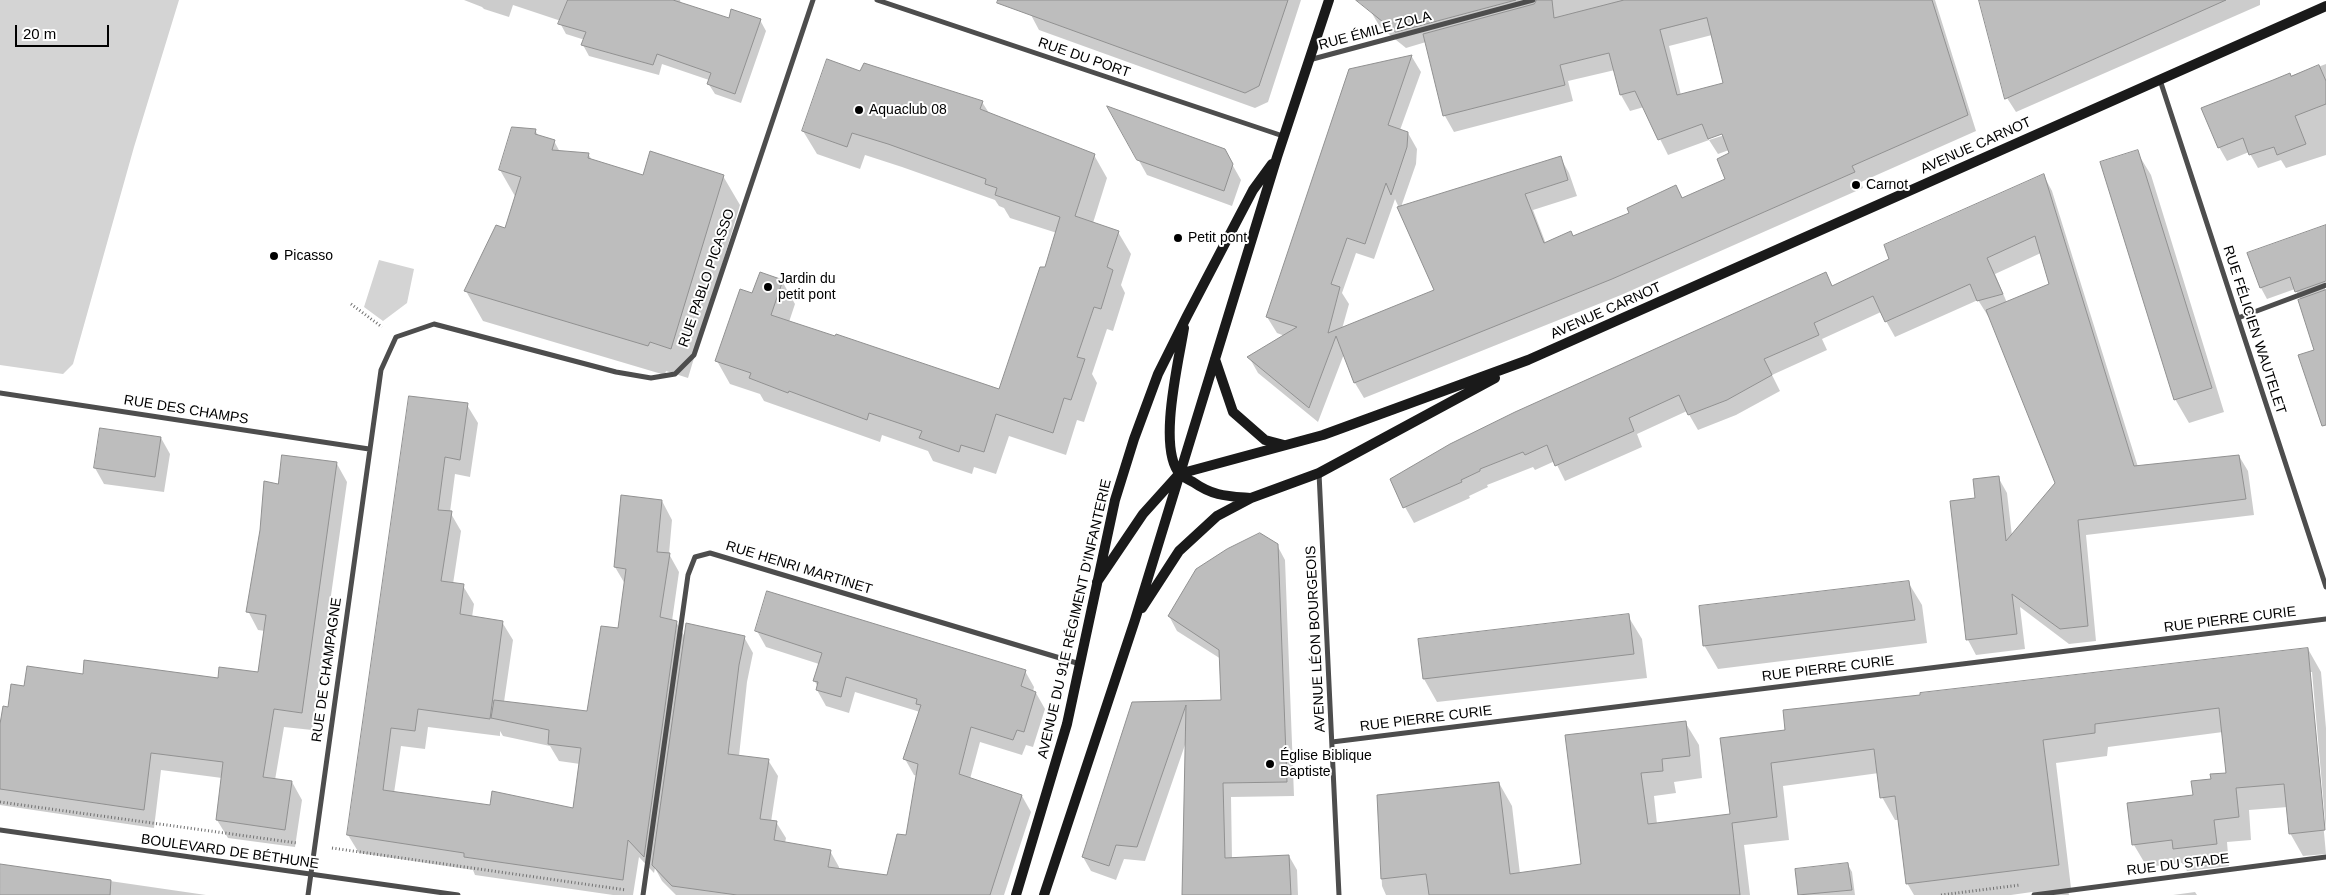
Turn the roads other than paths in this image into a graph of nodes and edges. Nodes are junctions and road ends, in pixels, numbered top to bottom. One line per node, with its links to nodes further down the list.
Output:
1 (813, 0): 17 (street, RUE PABLO PICASSO)
2 (877, 0): 8 (street, RUE DU PORT)
3 (1329, 0): 6 (main road)
4 (1533, 0): 6 (street, RUE ÉMILE ZOLA)
5 (2323, 4): 7 (main road, AVENUE CARNOT)
6 (1309, 60): 8 (main road)
7 (2160, 80): 12 (street, RUE FÉLICIEN WAUTELET); 14 (main road, AVENUE CARNOT)
8 (1284, 136): 9 (main road)
9 (1277, 157): 11 (main road, AVENUE DU 91E RÉGIMENT D'INFANTERIE); 13 (main road)
10 (2326, 285): 12 (street)
11 (1186, 316): 19 (main road); 21 (main road, AVENUE DU 91E RÉGIMENT D'INFANTERIE)
12 (2238, 318): 22 (street, RUE FÉLICIEN WAUTELET)
13 (1215, 359): 16 (main road); 19 (main road)
14 (1528, 360): 16 (main road, AVENUE CARNOT); 18 (main road, AVENUE CARNOT)
15 (0, 392): 17 (street, RUE DES CHAMPS)
16 (1285, 445): 19 (main road, AVENUE CARNOT)
17 (369, 449): 29 (street, RUE DE CHAMPAGNE)
18 (1319, 473): 20 (main road, AVENUE CARNOT); 26 (street, AVENUE LÉON BOURGEOIS)
19 (1179, 474): 20 (main road, AVENUE CARNOT); 21 (main road); 24 (main road)
20 (1251, 498): 24 (main road, AVENUE CARNOT)
21 (1097, 582): 25 (main road, AVENUE DU 91E RÉGIMENT D'INFANTERIE)
22 (2326, 587)
23 (2326, 619): 26 (street, RUE PIERRE CURIE)
24 (1135, 620): 34 (main road)
25 (1080, 664): 32 (street, RUE HENRI MARTINET); 33 (main road, AVENUE DU 91E RÉGIMENT D'INFANTERIE)
26 (1332, 742): 35 (street, AVENUE LÉON BOURGEOIS)
27 (0, 830): 29 (street, BOULEVARD DE BÉTHUNE)
28 (2326, 857): 36 (street, RUE DU STADE)
29 (311, 874): 30 (street, RUE DE CHAMPAGNE); 31 (street, BOULEVARD DE BÉTHUNE)
30 (308, 895)
31 (458, 895)
32 (643, 895)
33 (1016, 895)
34 (1044, 895)
35 (1339, 895)
36 (2034, 895)

